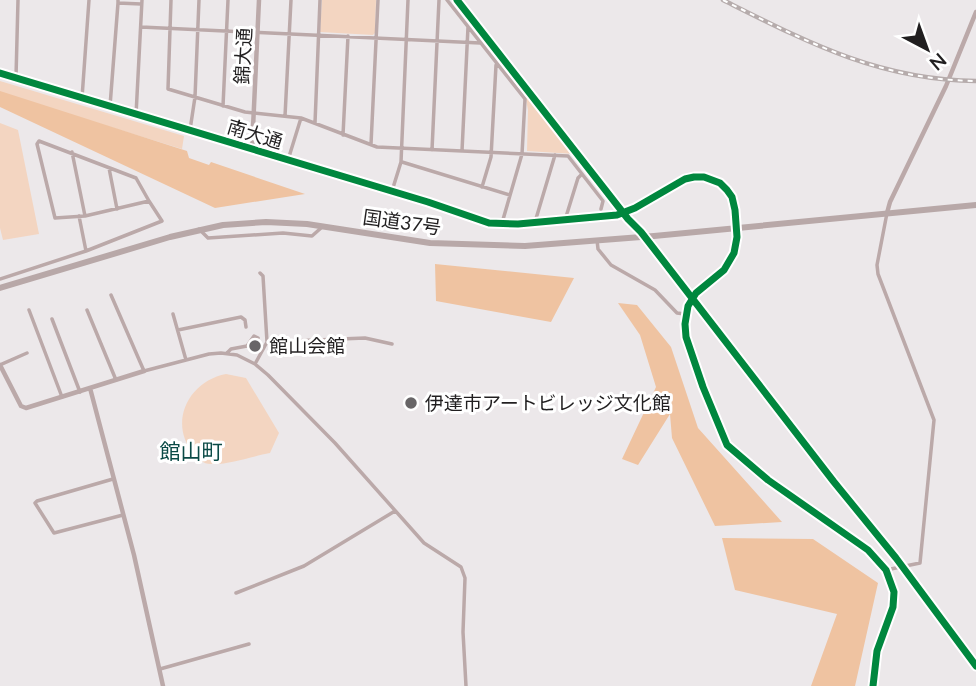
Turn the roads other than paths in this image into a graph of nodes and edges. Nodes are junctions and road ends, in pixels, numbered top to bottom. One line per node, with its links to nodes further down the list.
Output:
1 (18, 0): 32 (street)
2 (89, 0): 34 (street)
3 (171, 0): 18 (street)
4 (199, 0): 19 (street)
5 (228, 0): 20 (street)
6 (259, 0): 21 (street, 錦大通)
7 (291, 0): 22 (street)
8 (320, 0): 23 (street)
9 (378, 0): 25 (street)
10 (408, 0): 26 (street)
11 (439, 0): 27 (street)
12 (447, 0): 17 (street)
13 (118, 1): 14 (street); 35 (street)
14 (142, 2): 16 (street)
15 (976, 12): 64 (street)
16 (141, 27): 18 (street); 38 (street)
17 (468, 27): 28 (street); 29 (street)
18 (170, 28): 19 (street); 33 (street)
19 (198, 29): 20 (street); 33 (street)
20 (227, 31): 21 (street); 36 (street)
21 (258, 32): 22 (street); 37 (street, 錦大通)
22 (290, 34): 23 (street); 39 (street)
23 (318, 35): 24 (street); 41 (street)
24 (348, 36): 25 (street); 43 (street)
25 (376, 37): 26 (street); 44 (street)
26 (407, 39): 27 (street); 45 (street)
27 (437, 40): 28 (street); 47 (street)
28 (467, 42): 29 (street); 48 (street)
29 (480, 43): 30 (street)
30 (496, 64): 50 (street); 51 (street)
31 (0, 73): 32 (street, 南大通)
32 (16, 77): 34 (street, 南大通)
33 (194, 97): 36 (street); 42 (street)
34 (82, 98): 35 (street, 南大通)
35 (110, 106): 38 (street, 南大通)
36 (223, 106): 37 (street)
37 (254, 113): 39 (street); 46 (street, 錦大通)
38 (136, 115): 42 (street, 南大通)
39 (285, 116): 40 (street)
40 (301, 118): 41 (street); 53 (street)
41 (315, 123): 43 (street)
42 (190, 131): 46 (street, 南大通)
43 (343, 135): 44 (street)
44 (371, 145): 45 (street)
45 (401, 148): 47 (street); 54 (street)
46 (252, 149): 53 (street, 南大通)
47 (432, 150): 48 (street)
48 (462, 151): 50 (street)
49 (72, 152): 55 (street); 65 (street); 65 (street)
50 (492, 153): 51 (street); 57 (street)
51 (522, 154): 52 (street); 59 (street)
52 (555, 155): 56 (street); 67 (street)
53 (288, 160): 58 (street, 南大通)
54 (401, 162): 57 (street); 58 (street)
55 (108, 167): 60 (street); 62 (street)
56 (582, 174): 63 (street); 66 (street)
57 (482, 187): 59 (street)
58 (392, 191): 68 (street, 南大通)
59 (510, 195): 68 (street)
60 (149, 201): 62 (street); 73 (street)
61 (976, 205): 64 (highway, 国道37号)
62 (117, 209): 65 (street)
63 (601, 209)
64 (887, 213): 70 (highway, 国道37号); 101 (street)
65 (82, 216): 73 (street)
66 (565, 220): 67 (street, 南大通); 70 (street, 南大通)
67 (534, 224): 68 (street, 南大通)
68 (501, 225)
69 (322, 226): 71 (highway, 国道37号); 71 (street); 72 (highway, 国道37号)
70 (736, 227): 72 (highway, 国道37号); 81 (street, 南大通)
71 (199, 229): 76 (highway, 国道37号)
72 (597, 240): 81 (street)
73 (86, 251): 75 (street)
74 (260, 273): 86 (street)
75 (0, 279)
76 (0, 288)
77 (111, 295): 93 (street)
78 (29, 310): 97 (street)
79 (87, 310): 94 (street)
80 (173, 314): 84 (street)
81 (685, 314): 101 (street)
82 (52, 319): 96 (street)
83 (246, 327): 84 (street)
84 (177, 330): 90 (street)
85 (258, 338): 89 (street)
86 (267, 342): 87 (street); 91 (street)
87 (392, 344)
88 (27, 353): 92 (street)
89 (227, 354): 90 (street); 91 (street)
90 (186, 360): 93 (street)
91 (255, 364): 99 (street)
92 (0, 365): 97 (street)
93 (145, 371): 94 (street)
94 (116, 380): 95 (street)
95 (90, 388): 96 (street); 98 (street)
96 (80, 391): 97 (street)
97 (62, 397)
98 (113, 479): 100 (street); 100 (street)
99 (395, 511): 102 (street); 106 (street)
100 (122, 515): 104 (street)
101 (886, 570): 107 (street)
102 (236, 593)
103 (249, 644): 104 (street)
104 (160, 668): 105 (street)
105 (163, 686)
106 (466, 686)
107 (873, 686)

